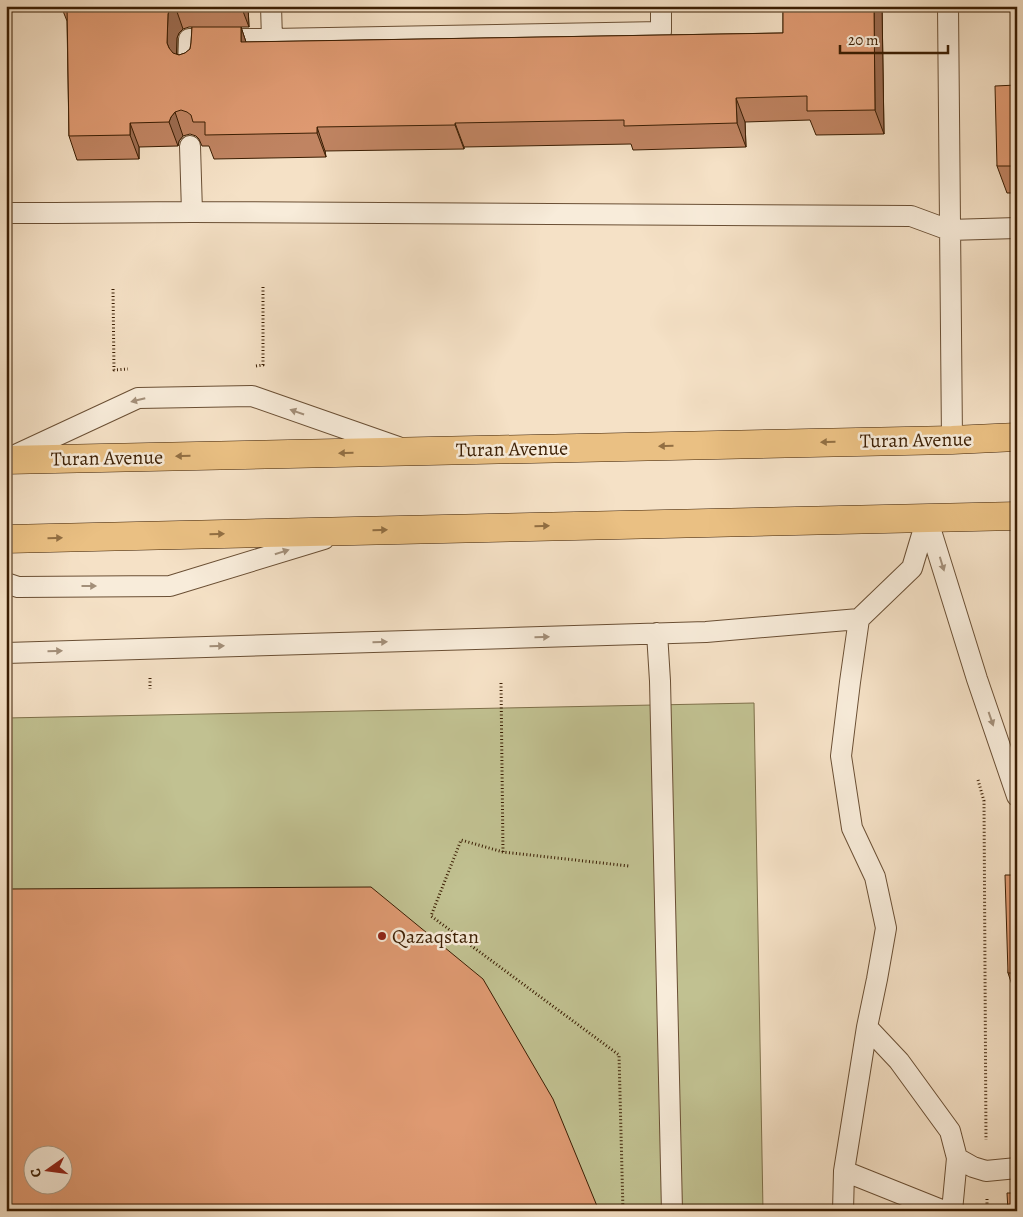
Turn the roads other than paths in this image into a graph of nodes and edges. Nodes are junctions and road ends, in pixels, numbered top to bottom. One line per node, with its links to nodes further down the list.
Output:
1 (271, 6): 4 (lane)
2 (660, 6): 4 (lane)
3 (948, 6): 10 (lane)
4 (272, 39): 5 (lane)
5 (188, 67)
6 (190, 146): 7 (lane)
7 (192, 212): 8 (lane); 10 (lane)
8 (6, 213)
9 (1017, 228): 10 (lane)
10 (949, 230): 13 (lane)
11 (1017, 425): 13 (lane)
12 (1017, 437): 13 (main road, Turan Avenue)
13 (964, 439): 14 (main road, Turan Avenue, one-way to 14)
14 (409, 451): 15 (main road, Turan Avenue, one-way to 15); 15 (lane, one-way to 15)
15 (6, 460)
16 (1017, 516): 17 (main road)
17 (927, 518): 18 (main road, one-way to 17); 21 (lane); 24 (lane, one-way to 24)
18 (350, 531): 19 (main road, one-way to 18); 20 (lane, one-way to 18)
19 (6, 539)
20 (6, 583)
21 (859, 619): 22 (lane); 25 (lane)
22 (657, 634): 23 (lane, one-way to 22); 29 (lane)
23 (6, 653)
24 (1017, 796)
25 (867, 1027): 26 (lane); 28 (lane)
26 (957, 1158): 27 (lane); 32 (lane)
27 (1017, 1168)
28 (844, 1171): 30 (lane); 31 (lane)
29 (672, 1211)
30 (843, 1211)
31 (944, 1211)
32 (952, 1211)

